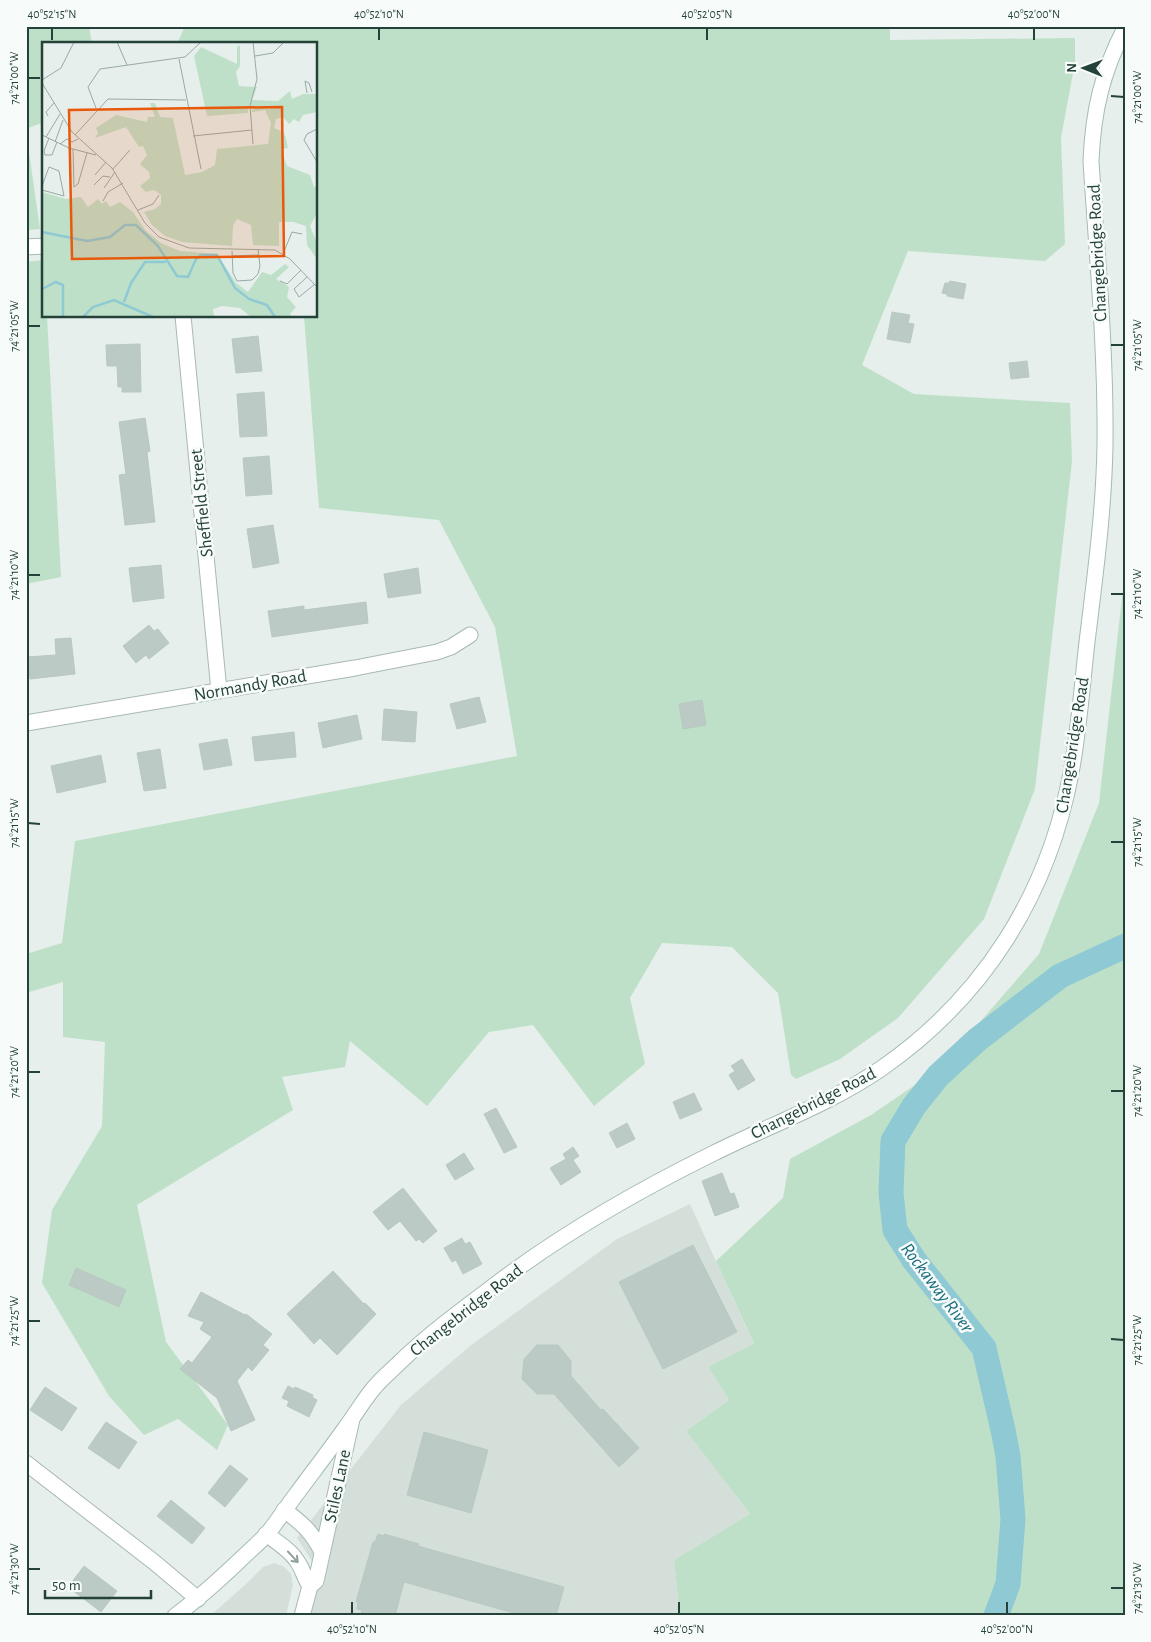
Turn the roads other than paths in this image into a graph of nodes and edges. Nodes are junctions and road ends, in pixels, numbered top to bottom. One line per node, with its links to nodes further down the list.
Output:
1 (1125, 28): 8 (main road, Changebridge Road)
2 (42, 246): 3 (main road)
3 (26, 247)
4 (183, 318): 6 (main road, Sheffield Street)
5 (470, 635): 6 (main road, Normandy Road)
6 (219, 691): 7 (main road, Normandy Road)
7 (26, 723)
8 (352, 1419): 10 (main road, Changebridge Road); 12 (main road, Stiles Lane)
9 (26, 1463): 14 (main road)
10 (284, 1510): 11 (main road, Changebridge Road); 12 (main road, Stiles Lane)
11 (266, 1534): 13 (main road, one-way to 13); 14 (main road, Changebridge Road)
12 (322, 1552): 13 (main road, Stiles Lane)
13 (310, 1586): 16 (main road, Stiles Lane)
14 (198, 1599): 15 (main road, Changebridge Road)
15 (176, 1616)
16 (302, 1616)

